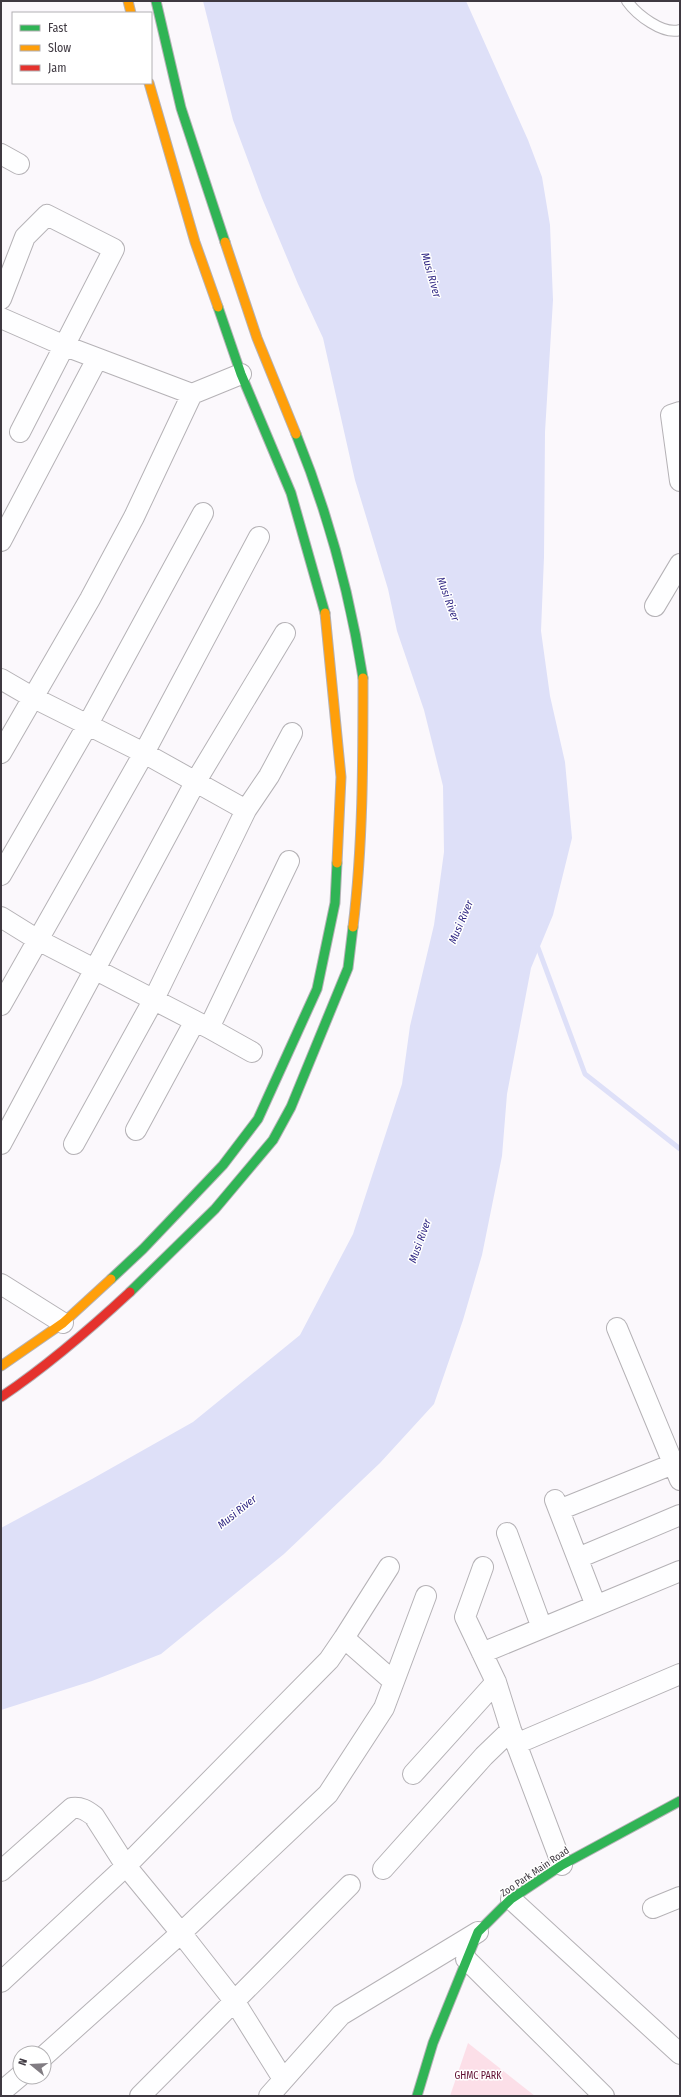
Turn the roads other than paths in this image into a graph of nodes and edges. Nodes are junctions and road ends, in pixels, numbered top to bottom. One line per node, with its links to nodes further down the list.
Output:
1 (128, 1): 4 (street)
2 (156, 1): 48 (street)
3 (628, 1): 5 (lane)
4 (131, 12)
5 (680, 30)
6 (149, 84): 13 (street)
7 (1, 154): 8 (street)
8 (19, 164)
9 (1, 299): 11 (street)
10 (1, 318): 11 (street)
11 (65, 346): 12 (street); 16 (street)
12 (97, 358): 14 (street); 20 (street)
13 (242, 374): 14 (street); 45 (street)
14 (192, 394): 25 (street)
15 (680, 412): 17 (street)
16 (20, 432)
17 (680, 481)
18 (203, 512): 26 (street)
19 (259, 538): 29 (street)
20 (1, 541)
21 (680, 564): 22 (street)
22 (655, 606)
23 (285, 633): 30 (street)
24 (1, 679): 25 (street)
25 (32, 697): 26 (street); 28 (street)
26 (87, 726): 29 (street); 33 (street)
27 (292, 733): 31 (street)
28 (1, 752)
29 (144, 753): 30 (street); 35 (street)
30 (196, 781): 31 (street); 36 (street)
31 (246, 810): 37 (street)
32 (289, 861): 39 (street)
33 (1, 875)
34 (1, 917): 35 (street)
35 (38, 940): 36 (street); 38 (street)
36 (94, 969): 37 (street); 42 (street)
37 (154, 999): 39 (street); 43 (street)
38 (1, 1005)
39 (202, 1025): 40 (street); 41 (street)
40 (252, 1052)
41 (136, 1130)
42 (1, 1144)
43 (74, 1144)
44 (1, 1284): 45 (street)
45 (63, 1323): 47 (street)
46 (618, 1328): 49 (street)
47 (1, 1366)
48 (1, 1397)
49 (676, 1472): 52 (street)
50 (680, 1515): 52 (street)
51 (507, 1533): 58 (street)
52 (578, 1558): 57 (street)
53 (389, 1567): 59 (street)
54 (483, 1567): 60 (street)
55 (680, 1571): 57 (street)
56 (426, 1596): 62 (street)
57 (596, 1606): 58 (street)
58 (542, 1628): 60 (street)
59 (344, 1638): 62 (street); 68 (street)
60 (482, 1653): 63 (street)
61 (680, 1674): 64 (street)
62 (393, 1681): 76 (street)
63 (496, 1682): 64 (street); 65 (street)
64 (514, 1737): 67 (street); 69 (street)
65 (412, 1774)
66 (680, 1802): 67 (street, Zoo Park Main Road)
67 (562, 1865): 73 (street, Zoo Park Main Road)
68 (126, 1866): 70 (street); 76 (street); 78 (street)
69 (383, 1869)
70 (1, 1871)
71 (350, 1885): 79 (street)
72 (680, 1898): 74 (street)
73 (511, 1899): 75 (street, Zoo Park Main Road); 81 (street)
74 (653, 1908)
75 (478, 1932): 77 (street, Zoo Park Main Road); 82 (street)
76 (181, 1933): 79 (street); 80 (street)
77 (466, 1959): 87 (street, Zoo Park Main Road); 88 (street)
78 (1, 1982)
79 (235, 2002): 82 (street); 85 (street)
80 (52, 2049)
81 (680, 2054)
82 (283, 2079): 86 (street)
83 (12, 2083): 84 (street)
84 (1, 2092)
85 (140, 2096)
86 (269, 2096)
87 (417, 2096)
88 (604, 2096)

